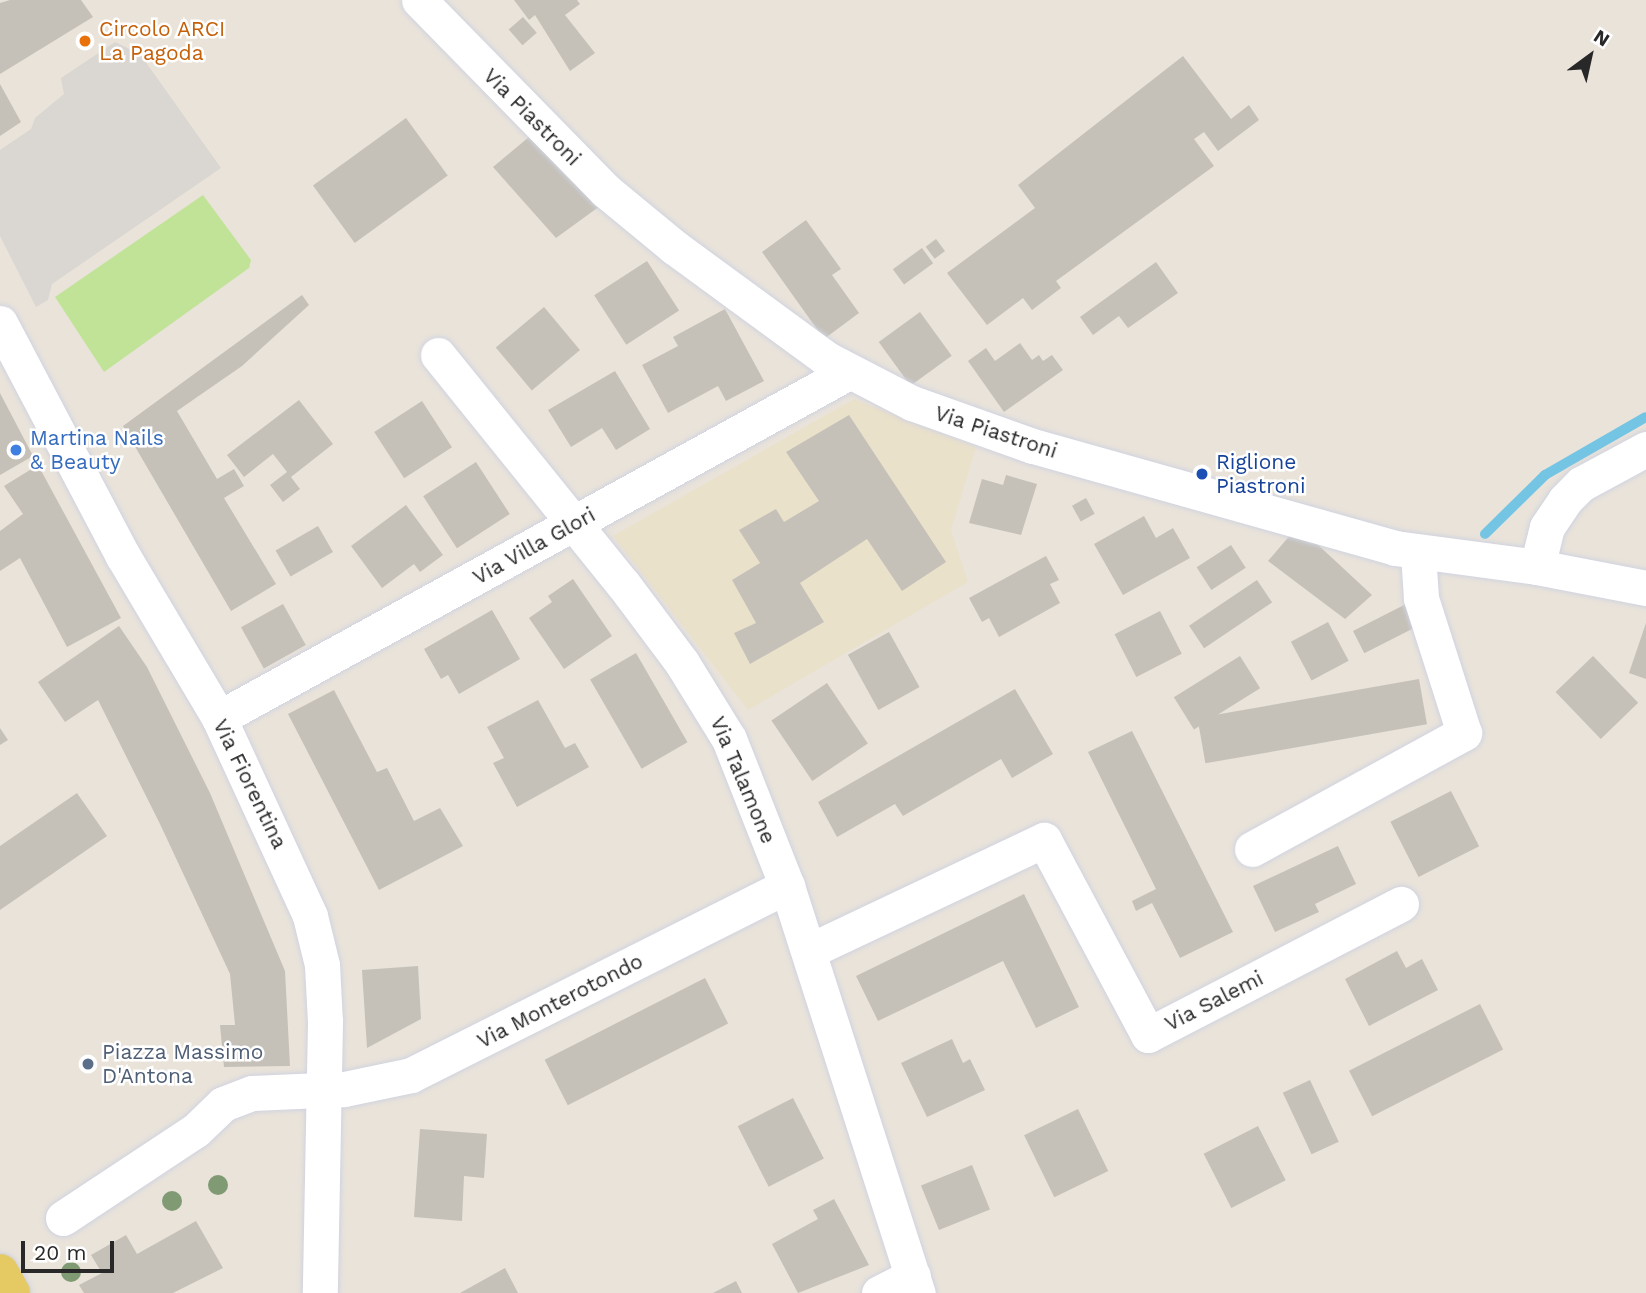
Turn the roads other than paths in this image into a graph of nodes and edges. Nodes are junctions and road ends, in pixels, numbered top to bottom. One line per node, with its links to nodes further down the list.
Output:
1 (419, 0): 4 (street, Via Piastroni)
2 (0, 323): 10 (street, Via Fiorentina)
3 (438, 355): 6 (street, Via Talamone)
4 (849, 372): 6 (street, Via Villa Glori); 7 (street, Via Piastroni)
5 (1646, 449): 8 (street)
6 (575, 524): 10 (street, Via Villa Glori); 12 (street, Via Talamone)
7 (1418, 553): 8 (street, Via Piastroni); 11 (street)
8 (1537, 567): 9 (street, Via Piastroni)
9 (1646, 588)
10 (219, 718): 15 (street, Via Fiorentina)
11 (1252, 849)
12 (787, 886): 14 (street, Via Talamone); 15 (street, Via Monterotondo)
13 (1401, 904): 14 (street, Via Salemi)
14 (809, 951): 18 (street, Via Talamone)
15 (324, 1090): 16 (street); 20 (street, Via Fiorentina)
16 (63, 1218)
17 (0, 1273): 19 (main road)
18 (915, 1284): 21 (street)
19 (12, 1293)
20 (320, 1293)
21 (879, 1293)

